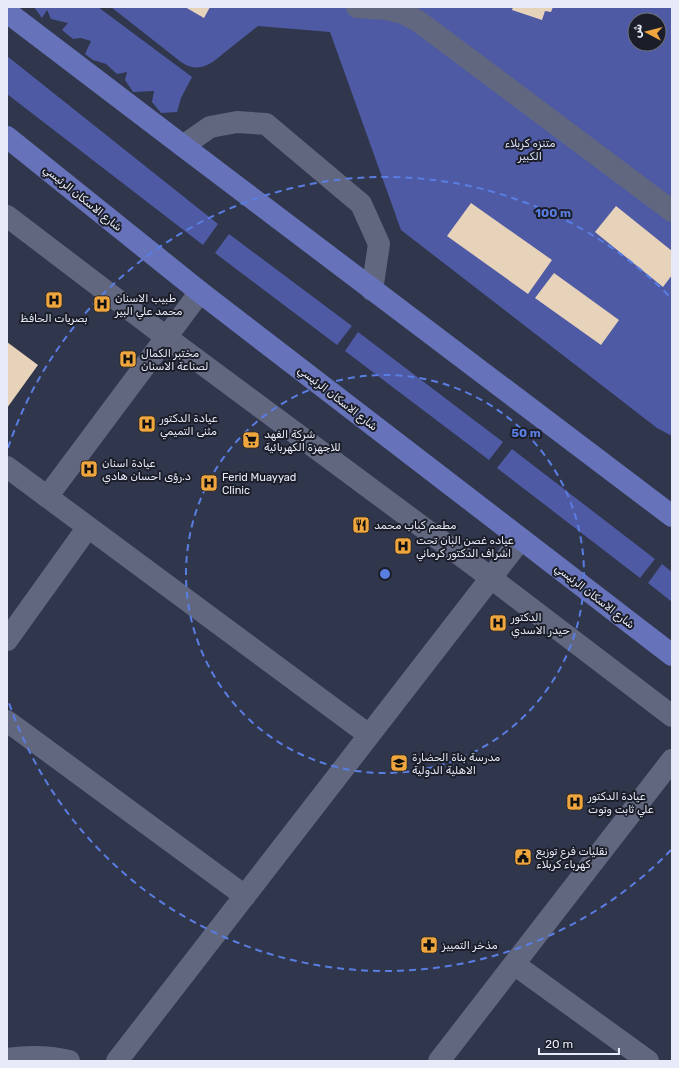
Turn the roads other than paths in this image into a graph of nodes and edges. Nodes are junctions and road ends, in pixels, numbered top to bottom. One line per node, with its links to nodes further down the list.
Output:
1 (357, 7): 5 (street)
2 (7, 12): 4 (main road)
3 (7, 137): 8 (main road, شارع الاسكان الرئيسي)
4 (183, 146): 7 (main road); 7 (street)
5 (672, 211)
6 (7, 216): 9 (street)
7 (372, 290): 12 (main road)
8 (200, 292): 9 (street); 14 (main road, شارع الاسكان الرئيسي)
9 (166, 337): 11 (street); 15 (street)
10 (7, 467): 11 (street)
11 (47, 497): 13 (street)
12 (672, 516)
13 (88, 527): 16 (street); 20 (street)
14 (521, 539): 15 (street); 17 (main road, شارع الاسكان الرئيسي)
15 (491, 578): 18 (street); 20 (street)
16 (7, 640)
17 (672, 655)
18 (672, 716)
19 (7, 721): 22 (street)
20 (369, 735): 22 (street)
21 (672, 760): 23 (street)
22 (245, 896): 26 (street)
23 (514, 964): 27 (street); 28 (street)
24 (7, 1059): 25 (street)
25 (69, 1061)
26 (118, 1061)
27 (439, 1061)
28 (648, 1061)

